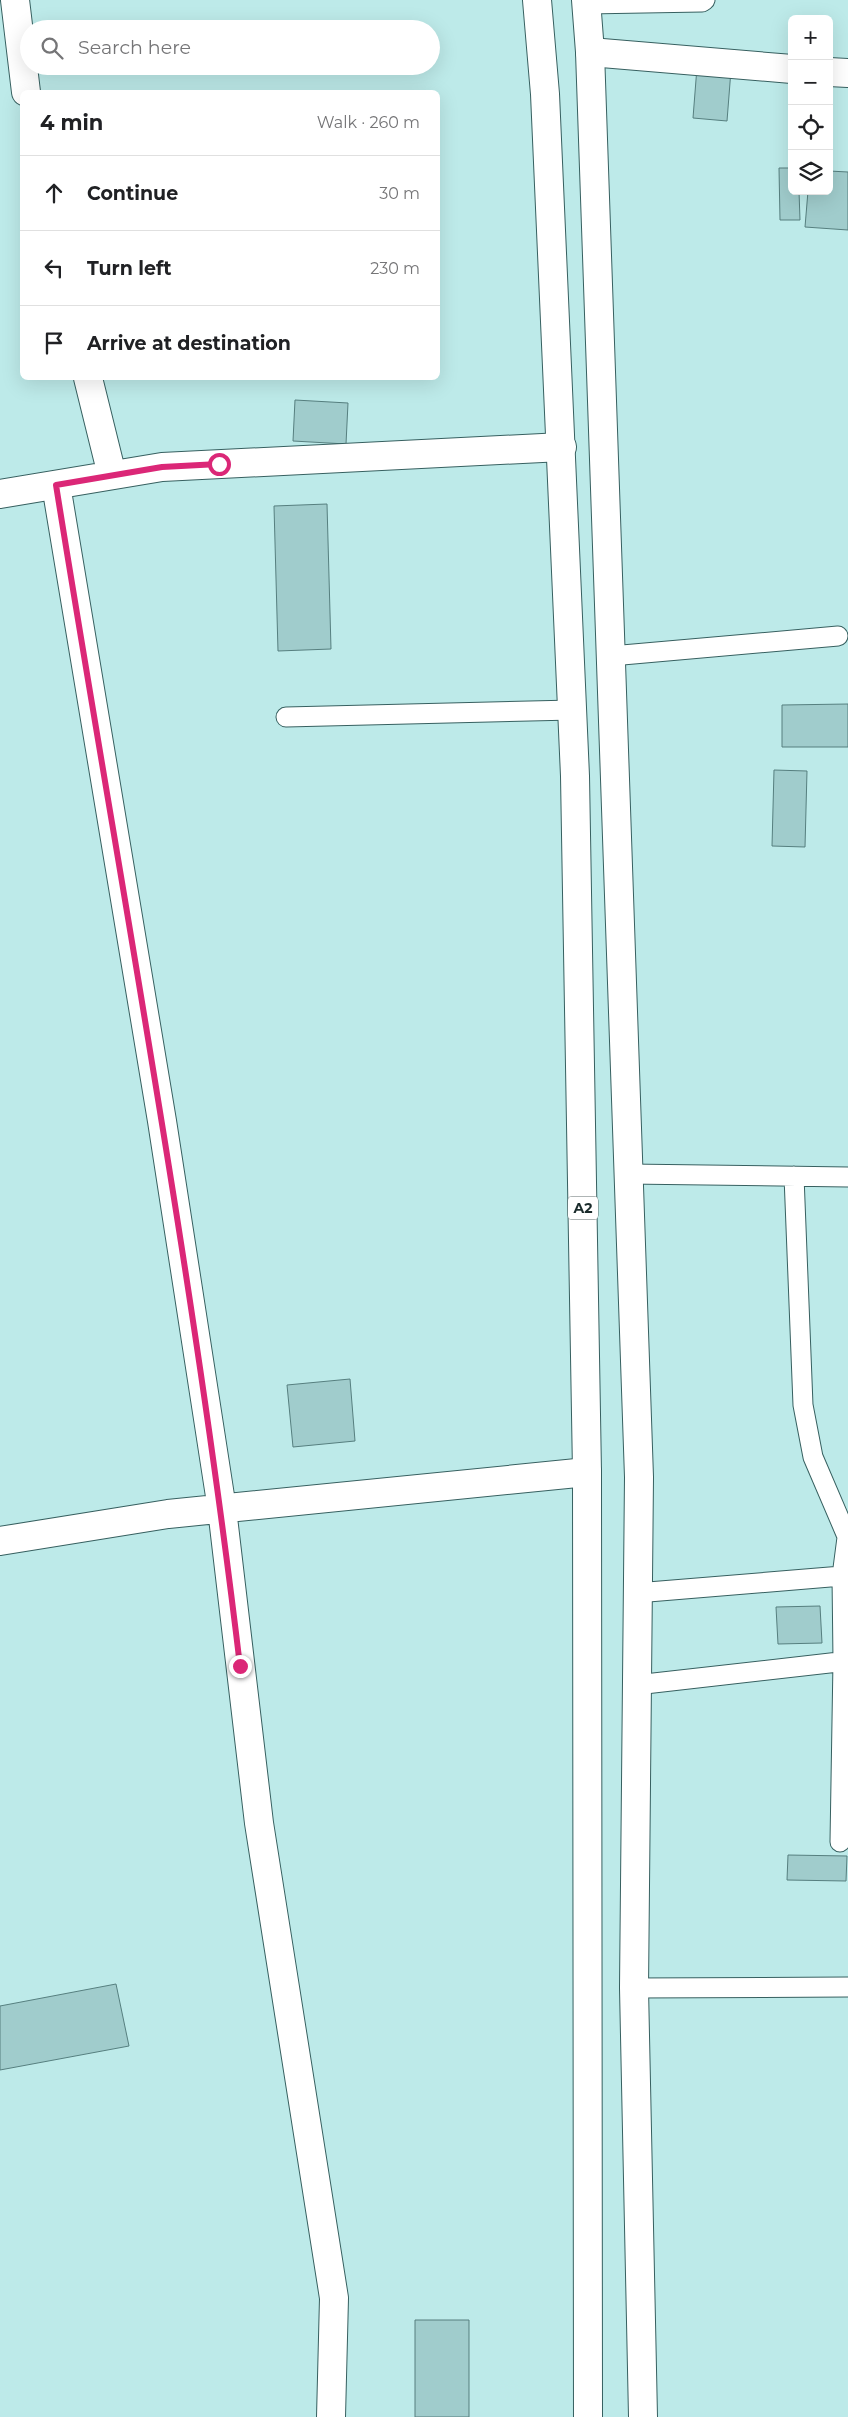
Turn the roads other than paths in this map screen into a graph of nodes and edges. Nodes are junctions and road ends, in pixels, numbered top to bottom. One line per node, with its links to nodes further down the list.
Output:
1 (15, 0): 5 (main road)
2 (537, 0): 13 (main road, A2)
3 (705, 0): 4 (lane)
4 (587, 2): 6 (main road)
5 (20, 42)
6 (590, 52): 7 (main road); 18 (main road)
7 (788, 68)
8 (833, 72): 9 (main road)
9 (848, 73)
10 (24, 75): 11 (main road)
11 (26, 90)
12 (88, 380): 14 (main road)
13 (562, 447): 14 (main road); 19 (main road, A2)
14 (112, 476): 15 (main road)
15 (56, 485): 16 (main road); 25 (main road)
16 (0, 494)
17 (838, 636): 18 (lane)
18 (611, 656): 21 (main road)
19 (573, 710): 20 (lane); 24 (main road, A2)
20 (286, 717)
21 (628, 1174): 22 (lane); 29 (main road)
22 (794, 1176): 23 (lane); 26 (lane)
23 (848, 1177)
24 (587, 1472): 25 (main road); 36 (main road, A2)
25 (222, 1508): 27 (main road); 35 (main road)
26 (847, 1532): 28 (lane)
27 (0, 1541)
28 (842, 1576): 29 (lane); 30 (lane)
29 (636, 1593): 31 (main road)
30 (846, 1661): 31 (lane); 32 (lane)
31 (636, 1685): 34 (main road)
32 (840, 1842)
33 (848, 1987): 34 (lane)
34 (634, 1988): 37 (main road)
35 (332, 2417)
36 (588, 2417)
37 (643, 2417)

